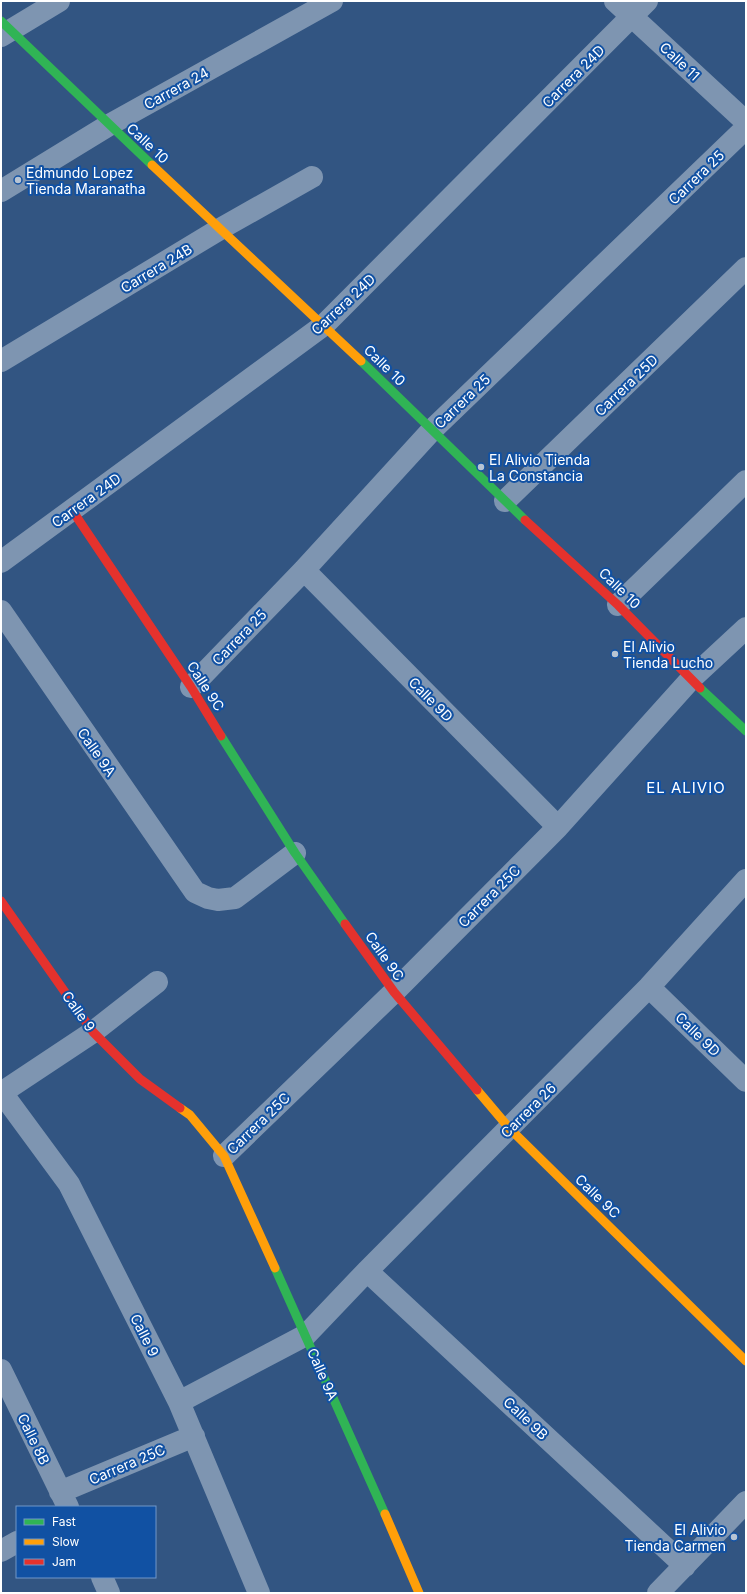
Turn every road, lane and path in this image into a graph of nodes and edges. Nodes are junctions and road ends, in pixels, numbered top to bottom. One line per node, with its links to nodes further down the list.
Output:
1 (59, 1): 6 (street)
2 (332, 1): 8 (street, Carrera 24)
3 (615, 1): 5 (street, Calle 11)
4 (647, 1): 5 (street, Carrera 24D)
5 (632, 17): 7 (street, Calle 11); 14 (street, Carrera 24D)
6 (4, 29): 8 (street, Calle 10)
7 (746, 122)
8 (109, 125): 11 (street, Carrera 24); 12 (street, Calle 10)
9 (746, 128): 16 (street, Carrera 25)
10 (312, 177): 12 (street, Carrera 24B)
11 (1, 190)
12 (220, 229): 14 (street, Calle 10); 15 (street, Carrera 24B)
13 (746, 268): 18 (street, Carrera 25D)
14 (324, 326): 16 (street, Calle 10); 19 (street, Carrera 24D)
15 (1, 361)
16 (432, 430): 18 (street, Calle 10); 21 (street, Carrera 25)
17 (746, 481): 22 (street)
18 (505, 501): 22 (street, Calle 10)
19 (72, 510): 20 (street, Carrera 24D); 26 (street, Calle 9C)
20 (1, 562)
21 (304, 570): 26 (street, Carrera 25); 28 (street, Calle 9D)
22 (618, 605): 25 (street, Calle 10)
23 (1, 611): 29 (street, Calle 9A)
24 (746, 628): 25 (street, Carrera 25C)
25 (691, 679): 27 (street, Calle 10); 28 (street, Carrera 25C)
26 (190, 687): 29 (street, Calle 9C)
27 (746, 731)
28 (558, 827): 34 (street, Carrera 25C)
29 (295, 853): 34 (street, Calle 9C)
30 (746, 880): 33 (street, Carrera 26)
31 (1, 901): 35 (street, Calle 9)
32 (157, 982): 35 (street)
33 (649, 987): 36 (street, Calle 9D); 38 (street, Carrera 26)
34 (394, 992): 38 (street, Calle 9C); 39 (street, Carrera 25C)
35 (93, 1032): 37 (street); 39 (street, Calle 9)
36 (746, 1080)
37 (2, 1093): 44 (street, Calle 9)
38 (510, 1129): 40 (street, Carrera 26); 42 (street, Calle 9C)
39 (224, 1156): 41 (street, Calle 9A)
40 (367, 1270): 41 (street, Carrera 26); 50 (street, Calle 9B)
41 (306, 1335): 44 (street); 54 (street, Calle 9A)
42 (746, 1361)
43 (1, 1370): 46 (street, Calle 8B)
44 (179, 1402): 45 (street, Calle 9)
45 (194, 1436): 46 (street, Carrera 25C); 53 (street, Calle 9)
46 (64, 1499)
47 (746, 1502): 50 (street)
48 (16, 1543): 49 (street)
49 (1, 1551)
50 (685, 1566): 55 (street)
51 (102, 1578): 52 (street)
52 (109, 1593)
53 (259, 1593)
54 (419, 1593)
55 (658, 1593)

